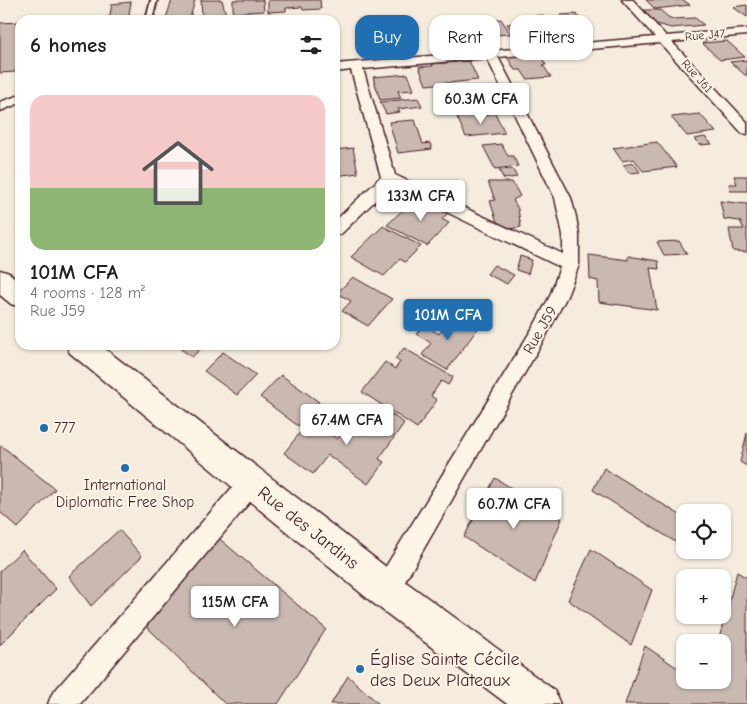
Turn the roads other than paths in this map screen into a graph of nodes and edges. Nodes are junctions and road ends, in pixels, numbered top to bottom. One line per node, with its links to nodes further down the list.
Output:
1 (154, 0): 3 (lane)
2 (628, 0): 5 (street, Rue J61)
3 (150, 15)
4 (747, 32): 5 (street, Rue J47)
5 (663, 39): 6 (street, Rue J47); 13 (street, Rue J61)
6 (500, 54)
7 (430, 60): 9 (street, Rue J47)
8 (494, 60): 16 (street, Rue J59)
9 (356, 66): 10 (street, Rue J47); 14 (street)
10 (340, 68)
11 (15, 101): 12 (street)
12 (0, 107)
13 (747, 130)
14 (389, 178): 15 (street); 16 (street)
15 (340, 225)
16 (571, 265): 19 (street, Rue J59)
17 (86, 350): 18 (main road, Rue des Jardins)
18 (252, 484): 19 (main road, Rue des Jardins); 20 (street)
19 (386, 590): 21 (main road, Rue des Jardins)
20 (62, 704)
21 (540, 704)

